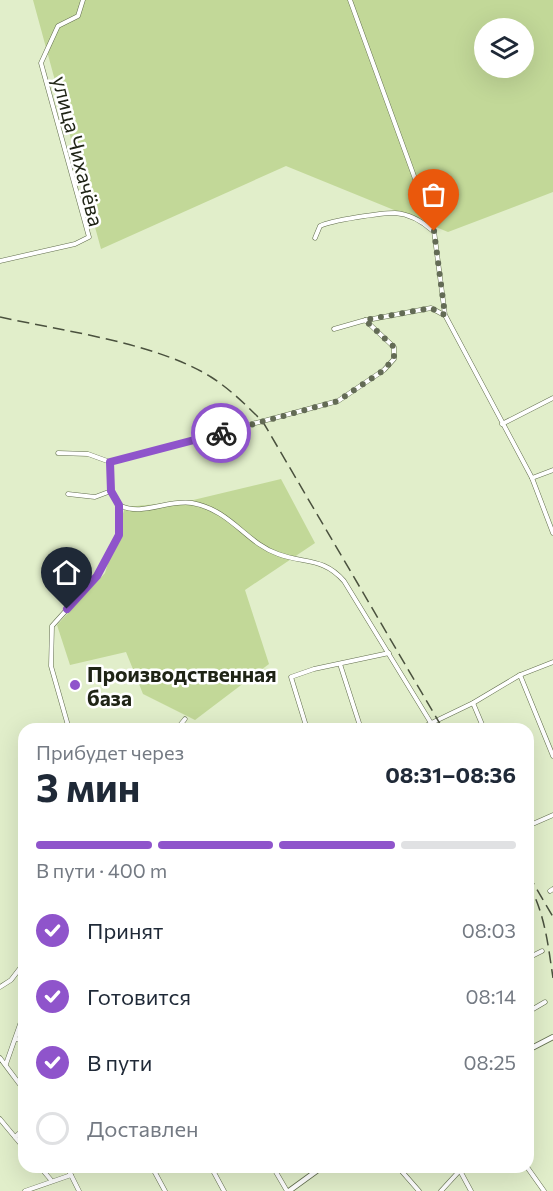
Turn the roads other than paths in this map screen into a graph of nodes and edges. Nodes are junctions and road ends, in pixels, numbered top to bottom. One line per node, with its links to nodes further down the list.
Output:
1 (83, 0): 5 (street, улица Чихачёва)
2 (350, 0): 3 (street)
3 (434, 231): 4 (street); 6 (street)
4 (315, 238)
5 (0, 261)
6 (445, 315): 7 (street); 10 (street)
7 (365, 320): 8 (street); 12 (street)
8 (334, 329)
9 (553, 398): 10 (street)
10 (502, 424): 14 (street)
11 (58, 453): 12 (street)
12 (110, 462): 15 (street)
13 (553, 470): 14 (street)
14 (532, 478): 18 (street)
15 (111, 491): 16 (street); 17 (street)
16 (68, 495)
17 (119, 505): 19 (street); 25 (street)
18 (553, 533)
19 (389, 653): 21 (street); 29 (street)
20 (553, 662): 22 (street)
21 (340, 664): 27 (street); 28 (street)
22 (520, 675): 23 (street); 31 (street)
23 (473, 703): 29 (street); 30 (street)
24 (185, 719): 26 (street)
25 (67, 723)
26 (182, 723)
27 (305, 723)
28 (359, 723)
29 (430, 723)
30 (481, 723)
31 (553, 756)
32 (553, 815): 33 (street)
33 (534, 823)
34 (542, 951): 35 (street)
35 (534, 955)
36 (18, 971): 37 (street)
37 (0, 987)
38 (546, 1002): 39 (street)
39 (534, 1009)
40 (18, 1032): 42 (street)
41 (553, 1037): 43 (street)
42 (16, 1039): 45 (street)
43 (534, 1047)
44 (0, 1058): 45 (street)
45 (6, 1064): 46 (street)
46 (18, 1081)
47 (0, 1119): 49 (street)
48 (18, 1134): 49 (street)
49 (15, 1137): 50 (street)
50 (18, 1141)
51 (45, 1173): 61 (street)
52 (155, 1173): 64 (street)
53 (214, 1173): 65 (street)
54 (277, 1173): 66 (street)
55 (314, 1173): 66 (street)
56 (403, 1173): 67 (street)
57 (456, 1173): 68 (street)
58 (462, 1173): 69 (street)
59 (532, 1173): 70 (street)
60 (71, 1175): 61 (street); 63 (street)
61 (51, 1180): 62 (street)
62 (25, 1191)
63 (79, 1191)
64 (165, 1191)
65 (224, 1191)
66 (288, 1191)
67 (419, 1191)
68 (441, 1191)
69 (471, 1191)
70 (544, 1191)

